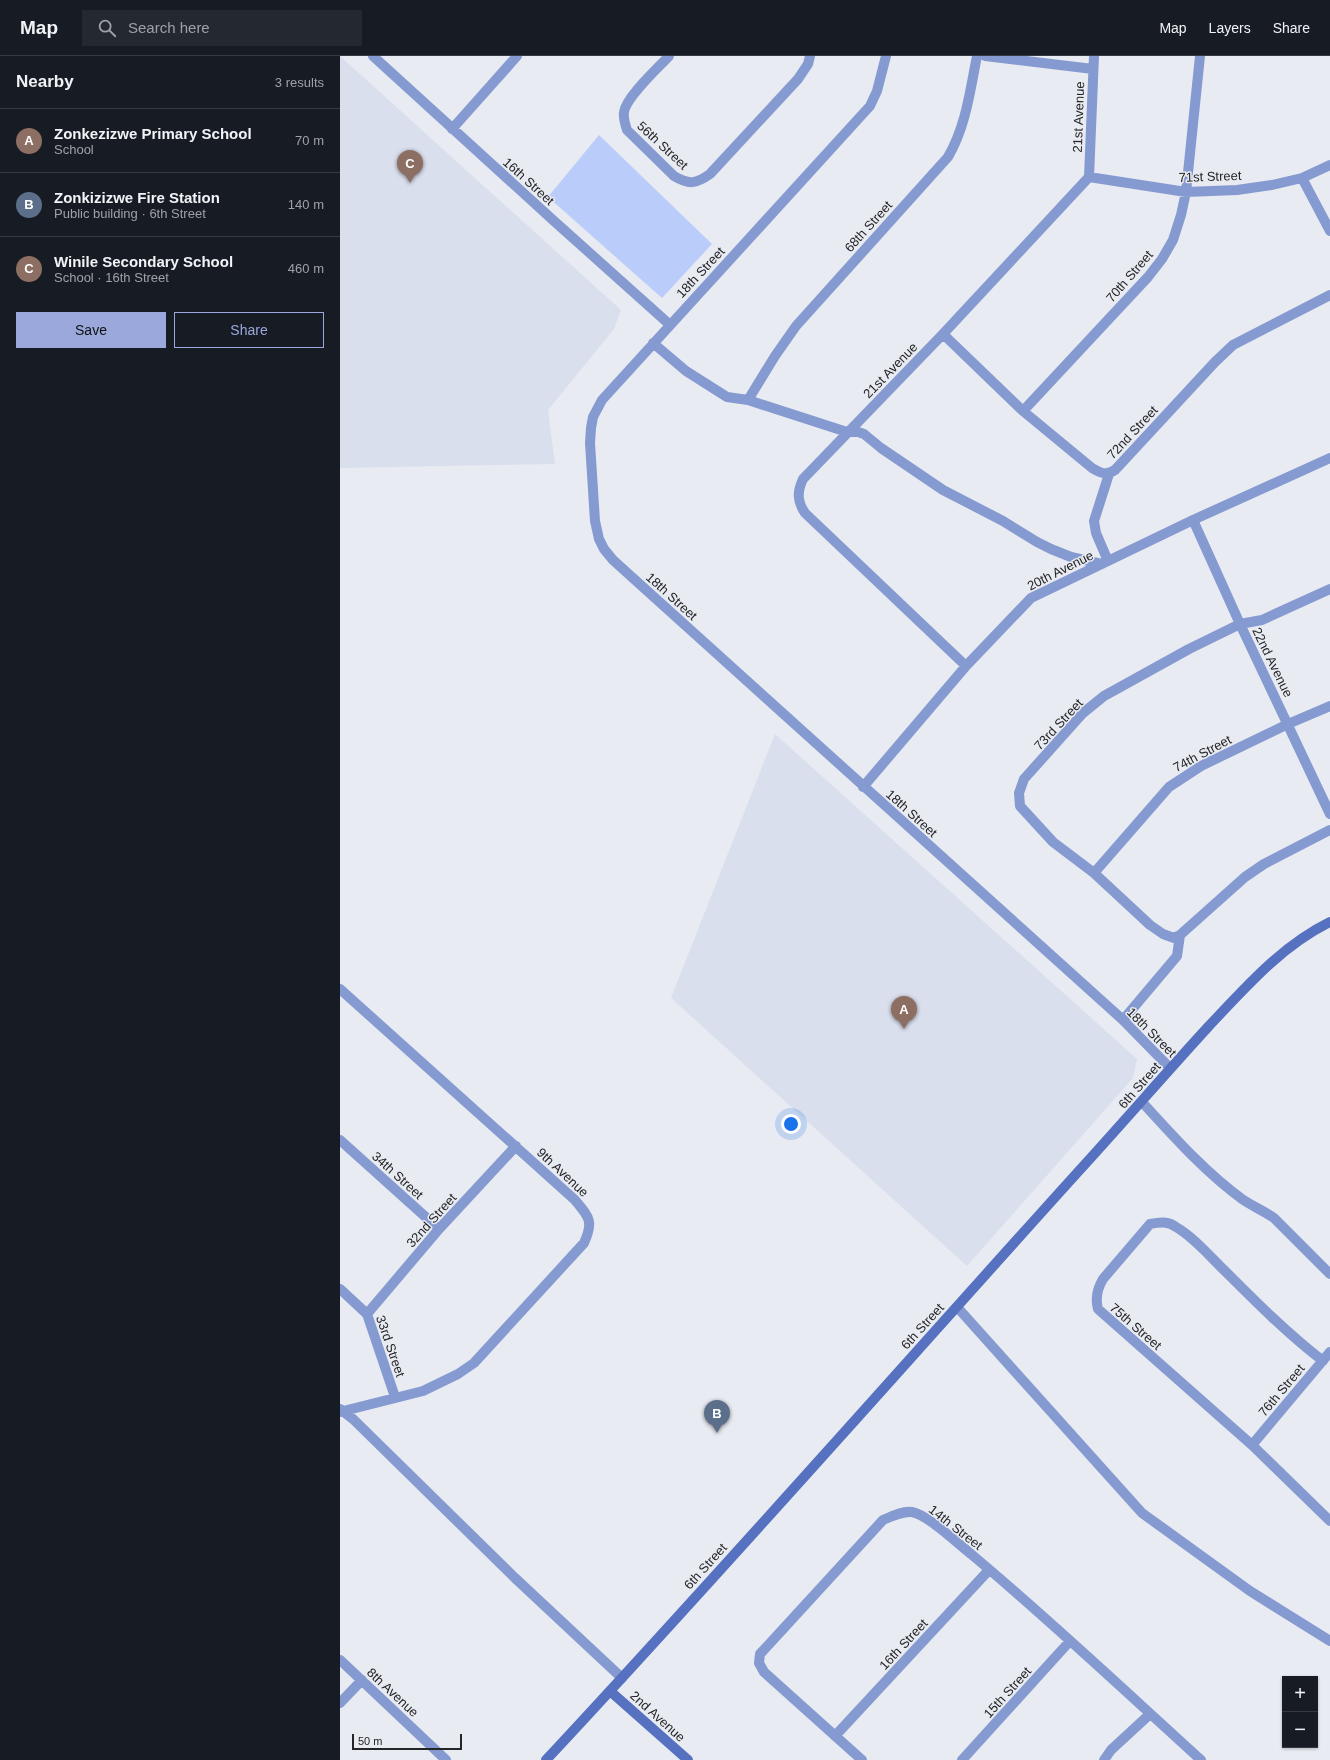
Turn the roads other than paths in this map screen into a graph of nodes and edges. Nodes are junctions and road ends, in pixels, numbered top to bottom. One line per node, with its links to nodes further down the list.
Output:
1 (373, 56): 11 (street, 16th Street)
2 (516, 56): 11 (street)
3 (669, 56): 4 (street, 56th Street)
4 (810, 56)
5 (886, 56): 18 (street, 18th Street)
6 (977, 56): 21 (street, 68th Street)
7 (985, 56): 10 (street)
8 (1094, 56): 10 (street, 21st Avenue)
9 (1200, 56): 15 (street, 70th Street)
10 (1093, 69): 13 (street, 21st Avenue)
11 (452, 128): 18 (street, 16th Street)
12 (1330, 165): 14 (street, 71st Street)
13 (1089, 177): 15 (street, 71st Street); 19 (street, 21st Avenue)
14 (1302, 178): 15 (street, 71st Street); 16 (street)
15 (1186, 192): 22 (street, 70th Street)
16 (1330, 231)
17 (1330, 295): 25 (street, 72nd Street)
18 (669, 324): 20 (street, 18th Street)
19 (943, 334): 22 (street, 72nd Street); 23 (street, 21st Avenue)
20 (653, 343): 21 (street); 33 (street, 18th Street)
21 (748, 400): 23 (street)
22 (1023, 411): 25 (street, 72nd Street)
23 (847, 432): 27 (street); 30 (street, 21st Avenue)
24 (1330, 458): 26 (street, 20th Avenue)
25 (1110, 474): 27 (street)
26 (1193, 520): 27 (street, 20th Avenue); 29 (street, 22nd Avenue)
27 (1105, 563): 30 (street, 20th Avenue)
28 (1330, 588): 29 (street, 73rd Street)
29 (1240, 624): 32 (street, 22nd Avenue); 36 (street, 73rd Street)
30 (966, 666): 33 (street, 20th Avenue)
31 (1330, 706): 32 (street, 74th Street)
32 (1288, 724): 34 (street, 22nd Avenue); 36 (street, 74th Street)
33 (863, 787): 40 (street, 18th Street)
34 (1330, 814)
35 (1330, 830): 38 (street)
36 (1094, 873): 38 (street, 73rd Street)
37 (1330, 922): 41 (street, 6th Street)
38 (1180, 935): 40 (street)
39 (340, 989): 44 (street, 9th Avenue)
40 (1123, 1020): 41 (street, 18th Street)
41 (1170, 1068): 42 (street, 6th Street)
42 (1142, 1102): 46 (street); 48 (street, 6th Street)
43 (340, 1140): 45 (street, 34th Street)
44 (516, 1146): 45 (street, 32nd Street); 52 (street, 9th Avenue)
45 (439, 1229): 49 (street, 32nd Street)
46 (1330, 1274)
47 (340, 1289): 49 (street, 33rd Street)
48 (957, 1307): 58 (street); 60 (street, 6th Street)
49 (367, 1314): 52 (street, 33rd Street)
50 (1330, 1352): 51 (street, 76th Street)
51 (1323, 1361): 54 (street, 76th Street); 54 (street, 75th Street)
52 (395, 1397): 53 (street, 9th Avenue)
53 (341, 1411): 60 (street)
54 (1252, 1445): 55 (street, 75th Street)
55 (1330, 1521)
56 (989, 1570): 57 (street, 14th Street); 65 (street, 16th Street); 65 (street, 14th Street)
57 (1070, 1641): 64 (street, 14th Street); 70 (street, 15th Street)
58 (1330, 1641)
59 (340, 1660): 61 (street, 8th Avenue)
60 (622, 1678): 62 (street, 6th Street)
61 (362, 1680): 63 (street); 66 (street, 8th Avenue)
62 (610, 1691): 67 (street, 6th Street); 68 (street, 2nd Avenue)
63 (340, 1704)
64 (1150, 1714): 71 (street); 72 (street, 14th Street)
65 (835, 1736): 69 (street, 14th Street)
66 (446, 1760)
67 (546, 1760)
68 (688, 1760)
69 (862, 1760)
70 (962, 1760)
71 (1104, 1760)
72 (1201, 1760)

